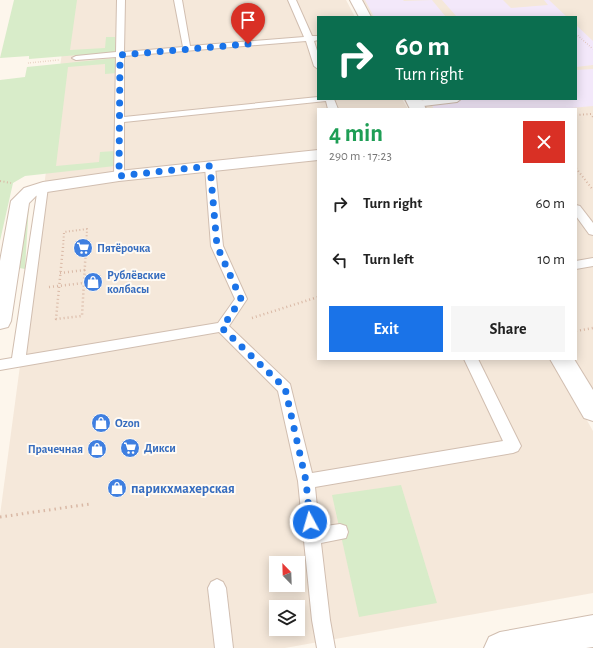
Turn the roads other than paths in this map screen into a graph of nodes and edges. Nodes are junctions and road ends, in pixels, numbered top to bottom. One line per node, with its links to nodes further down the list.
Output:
1 (120, 0): 9 (lane)
2 (178, 0): 8 (lane)
3 (292, 0): 7 (lane)
4 (356, 0): 5 (street)
5 (364, 16)
6 (317, 38): 7 (lane)
7 (309, 39): 8 (lane); 11 (lane)
8 (187, 49): 9 (lane)
9 (120, 55): 10 (lane); 15 (lane)
10 (76, 58)
11 (317, 63)
12 (317, 100): 15 (lane)
13 (449, 100): 14 (lane)
14 (415, 104)
15 (119, 120): 18 (lane)
16 (317, 155): 17 (street)
17 (210, 166): 18 (street); 25 (lane)
18 (119, 176): 19 (street)
19 (43, 187): 24 (street); 28 (lane)
20 (577, 209): 21 (lane)
21 (593, 231)
22 (593, 262): 23 (lane)
23 (577, 265)
24 (0, 321)
25 (222, 328): 28 (lane); 31 (lane)
26 (472, 360): 31 (lane)
27 (563, 360): 30 (street)
28 (18, 361): 29 (lane)
29 (0, 365)
30 (593, 411)
31 (306, 481): 33 (lane)
32 (340, 532): 33 (lane)
33 (312, 536): 37 (lane)
34 (217, 588): 36 (lane)
35 (593, 631): 38 (street)
36 (224, 648)
37 (326, 648)
38 (500, 648)

